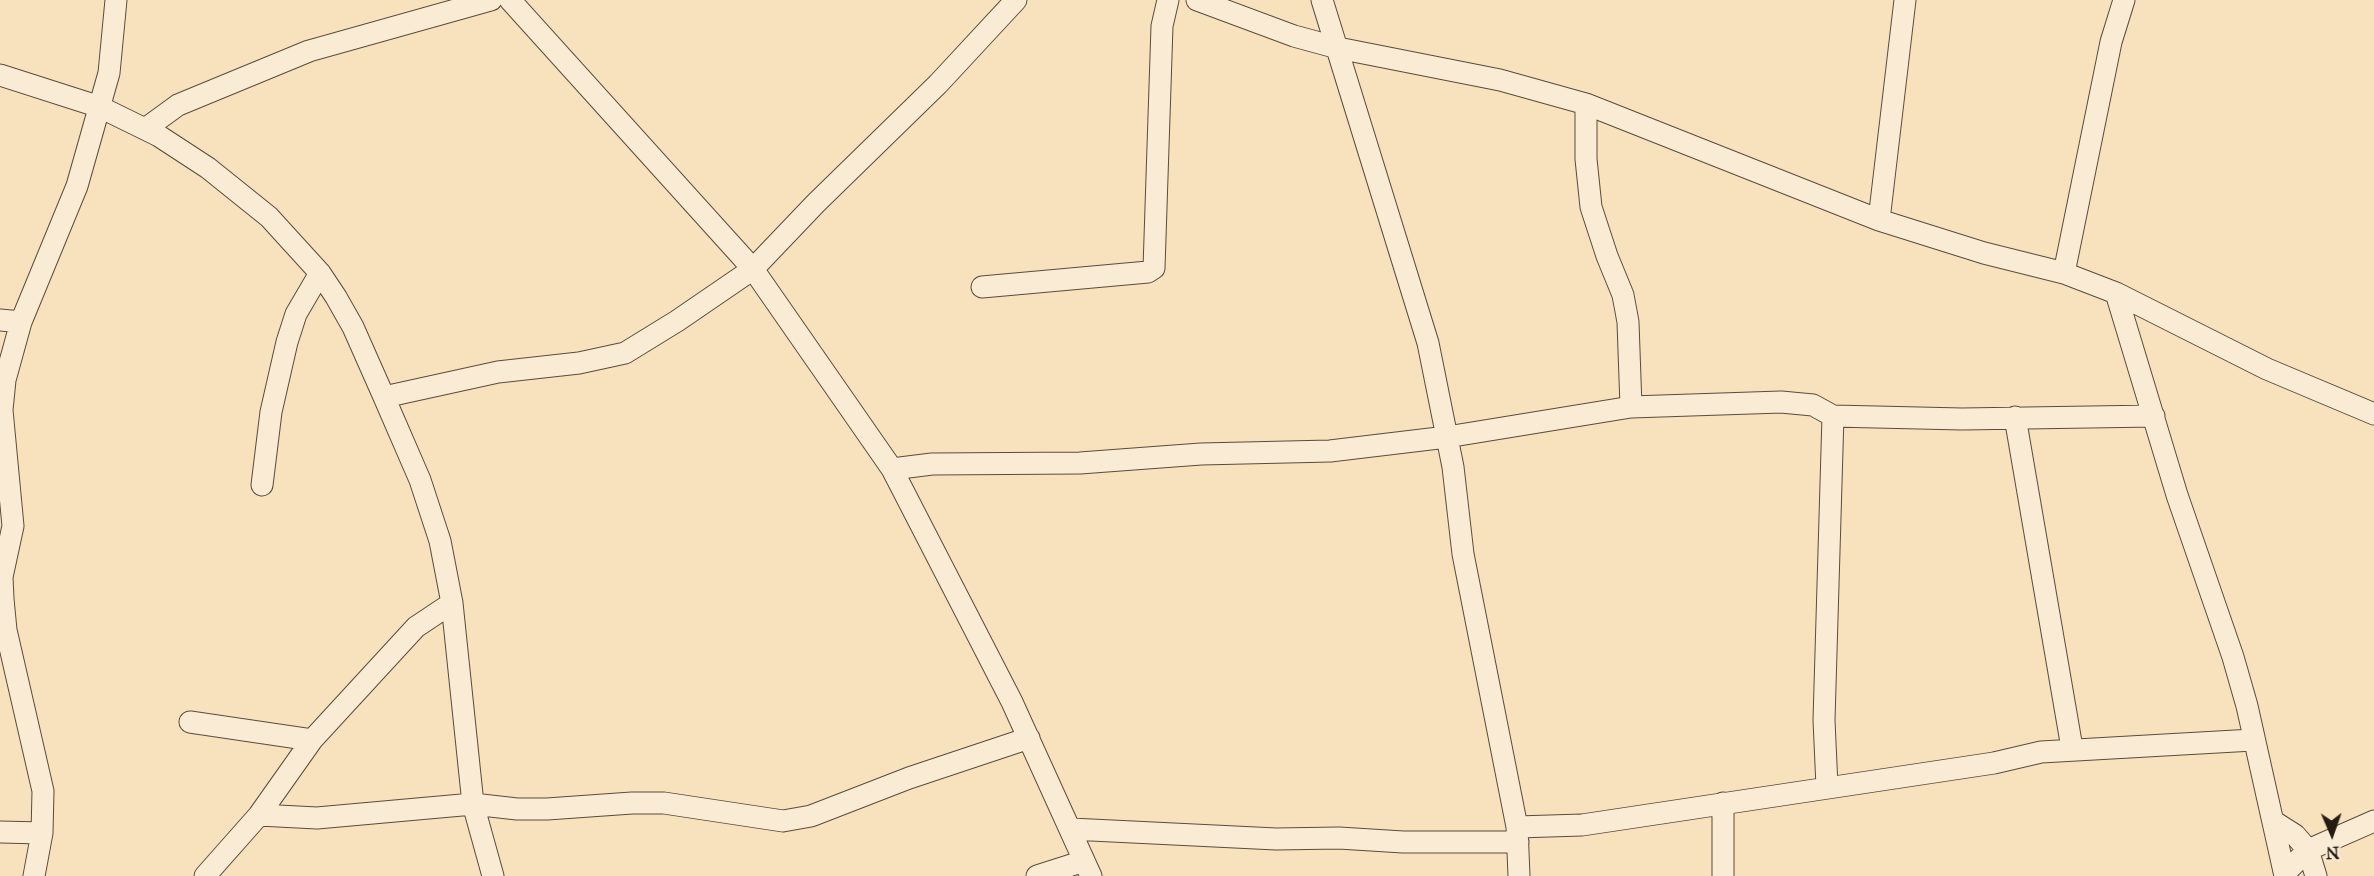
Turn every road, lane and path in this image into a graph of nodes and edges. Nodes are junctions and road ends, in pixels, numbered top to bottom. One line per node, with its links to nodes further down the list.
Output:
1 (116, 0): 13 (street)
2 (491, 0): 14 (street)
3 (510, 0): 16 (street)
4 (1016, 0): 16 (street)
5 (1168, 0): 19 (street)
6 (1197, 0): 10 (street)
7 (1322, 0): 10 (street)
8 (1905, 0): 15 (street)
9 (2124, 0): 18 (street)
10 (1338, 48): 12 (street); 29 (street)
11 (0, 75): 13 (street)
12 (1586, 104): 15 (street); 24 (street)
13 (100, 107): 14 (street); 22 (street)
14 (145, 129): 17 (street)
15 (1879, 220): 18 (street)
16 (753, 269): 23 (street); 30 (street)
17 (320, 273): 23 (street); 31 (street)
18 (2064, 273): 20 (street)
19 (982, 287)
20 (2116, 293): 25 (street); 26 (street)
21 (0, 320): 22 (street)
22 (21, 322): 46 (street)
23 (384, 397): 32 (street)
24 (1631, 407): 27 (street); 29 (street)
25 (2374, 414)
26 (2154, 416): 28 (street); 36 (street)
27 (1833, 417): 28 (street); 38 (street)
28 (2015, 417): 37 (street)
29 (1447, 437): 30 (street); 47 (street)
30 (892, 469): 34 (street)
31 (262, 485)
32 (452, 603): 35 (street); 40 (street)
33 (190, 722): 35 (street)
34 (1029, 738): 40 (street); 44 (street)
35 (312, 740): 41 (street)
36 (2253, 740): 37 (street); 42 (street)
37 (2072, 748): 38 (street)
38 (1827, 787): 39 (street)
39 (1723, 803): 47 (street); 56 (street)
40 (473, 804): 41 (street); 53 (street)
41 (259, 814): 52 (street)
42 (2273, 821): 48 (street); 50 (street)
43 (2374, 821): 48 (street)
44 (1071, 829): 47 (street); 49 (street)
45 (0, 832): 46 (street)
46 (42, 832): 51 (street)
47 (1517, 834): 55 (street)
48 (2308, 850): 50 (street); 57 (street)
49 (1088, 868): 54 (street)
50 (2285, 875)
51 (34, 876)
52 (205, 876)
53 (493, 876)
54 (1037, 876)
55 (1519, 876)
56 (1723, 876)
57 (2316, 876)

